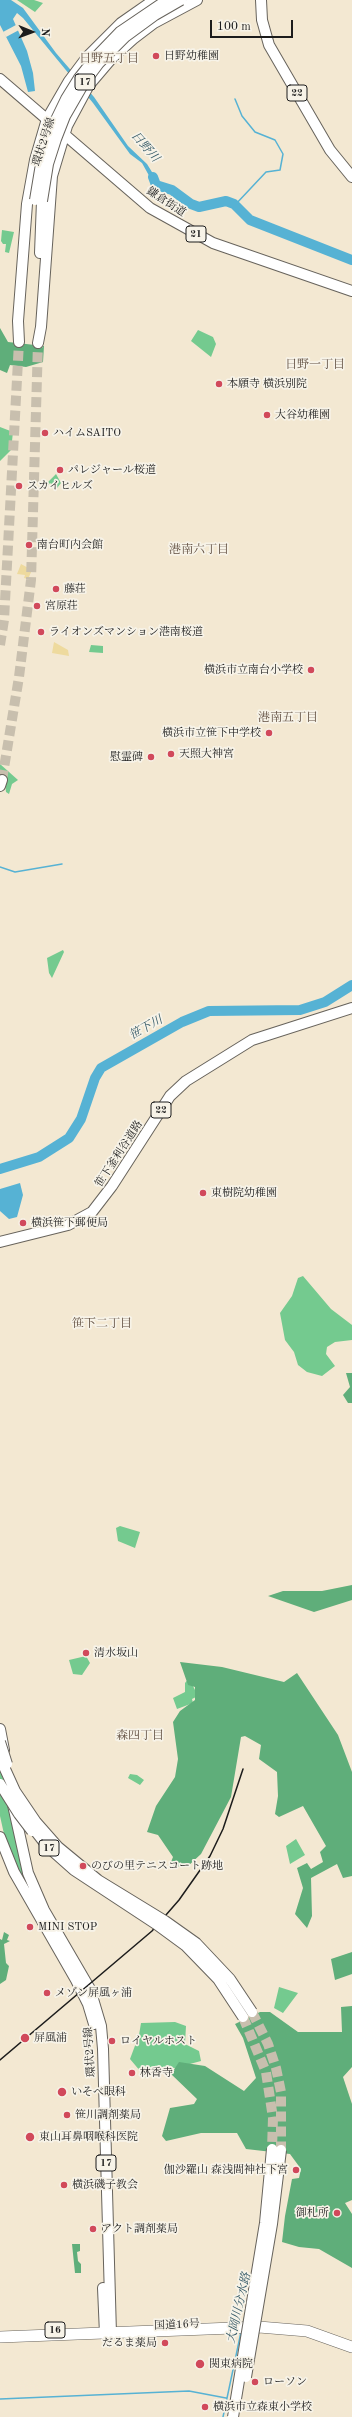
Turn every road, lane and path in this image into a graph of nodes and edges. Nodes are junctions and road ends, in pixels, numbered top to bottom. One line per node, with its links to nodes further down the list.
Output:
1 (154, 0): 8 (main road)
2 (167, 0): 11 (main road, 環状2号線 / 17, bridge)
3 (181, 0): 11 (main road, 環状2号線 / 17, bridge)
4 (197, 0): 9 (main road)
5 (261, 0): 10 (main road, 22)
6 (0, 79): 8 (main road, 鎌倉街道 / 21)
7 (0, 86): 8 (main road, 鎌倉街道 / 21)
8 (46, 122): 9 (main road, 鎌倉街道 / 21); 11 (main road, 環状2号線 / 17)
9 (63, 137): 11 (main road, 環状2号線 / 17); 12 (main road, 鎌倉街道 / 21); 13 (main road, 鎌倉街道 / 21)
10 (352, 177)
11 (38, 200)
12 (352, 291)
13 (352, 296)
14 (352, 1008): 15 (main road, 笹下釜利谷道路 / 22)
15 (0, 1242)
16 (0, 1729): 26 (main road, 環状2号線 / 17)
17 (0, 1742): 22 (main road, bridge)
18 (0, 1758): 22 (main road, 17, bridge)
19 (0, 1761): 26 (main road)
20 (0, 1770): 24 (main road, 17, bridge)
21 (0, 1784): 24 (main road, bridge)
22 (19, 1795): 24 (main road, 17, bridge)
23 (0, 1830): 25 (main road, 環状2号線)
24 (38, 1836)
25 (1, 1839): 27 (main road, 環状2号線 / 17)
26 (21, 1842): 27 (main road, 環状2号線 / 17)
27 (108, 2331): 28 (highway, 国道16号 / 16); 29 (highway, 国道16号 / 16); 30 (highway, 国道16号 / 16); 31 (highway, 国道16号 / 16)
28 (0, 2332)
29 (0, 2337)
30 (352, 2341)
31 (352, 2346)
32 (233, 2417): 33 (main road, bridge)
33 (240, 2417)

